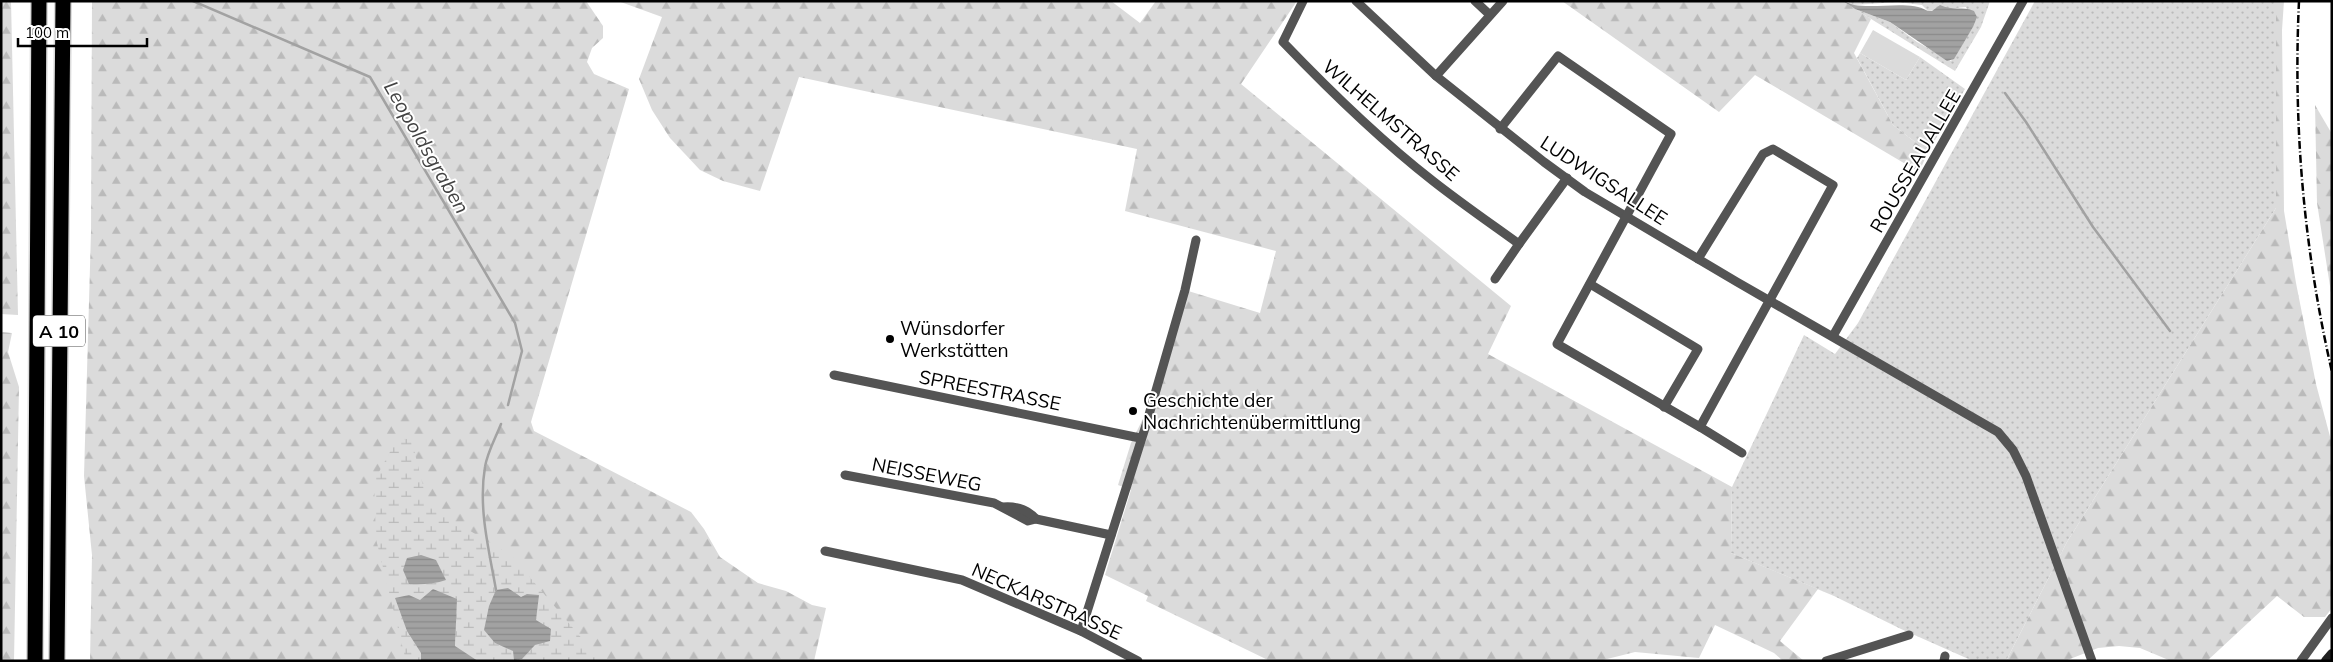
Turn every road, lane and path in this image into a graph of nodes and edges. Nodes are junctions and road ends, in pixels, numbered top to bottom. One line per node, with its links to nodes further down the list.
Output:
1 (39, 1): 33 (highway, A 10)
2 (63, 1): 34 (highway, A 10)
3 (1303, 1): 14 (street, WILHELMSTRASSE)
4 (1356, 1): 9 (street, LUDWIGSALLEE)
5 (1476, 1): 8 (street)
6 (1503, 1): 8 (street)
7 (2023, 1): 19 (street, ROUSSEAUALLEE)
8 (1490, 15): 9 (street)
9 (1436, 76): 10 (street, LUDWIGSALLEE)
10 (1500, 129): 11 (street, LUDWIGSALLEE); 12 (street)
11 (1567, 178): 12 (street, LUDWIGSALLEE); 14 (street)
12 (1626, 216): 15 (street, LUDWIGSALLEE); 17 (street)
13 (1196, 240): 23 (street)
14 (1519, 244): 16 (street)
15 (1698, 259): 18 (street, LUDWIGSALLEE); 18 (street)
16 (1495, 278)
17 (1590, 284): 21 (street); 21 (street)
18 (1769, 301): 19 (street, LUDWIGSALLEE); 22 (street)
19 (1833, 336): 37 (street, LUDWIGSALLEE)
20 (834, 375): 23 (street, SPREESTRASSE)
21 (1664, 407): 22 (street)
22 (1700, 428): 24 (street)
23 (1140, 438): 26 (street)
24 (1742, 453)
25 (844, 475): 26 (street, NEISSEWEG)
26 (1111, 535): 29 (street)
27 (825, 551): 29 (street, NECKARSTRASSE)
28 (2332, 618): 38 (street)
29 (1081, 631): 32 (street, NECKARSTRASSE)
30 (1909, 635): 36 (street)
31 (2332, 654): 39 (main road)
32 (1126, 658): 35 (street, NECKARSTRASSE)
33 (35, 661)
34 (57, 661)
35 (1138, 661)
36 (1826, 661)
37 (2092, 661)
38 (2301, 661)
39 (2326, 661)

